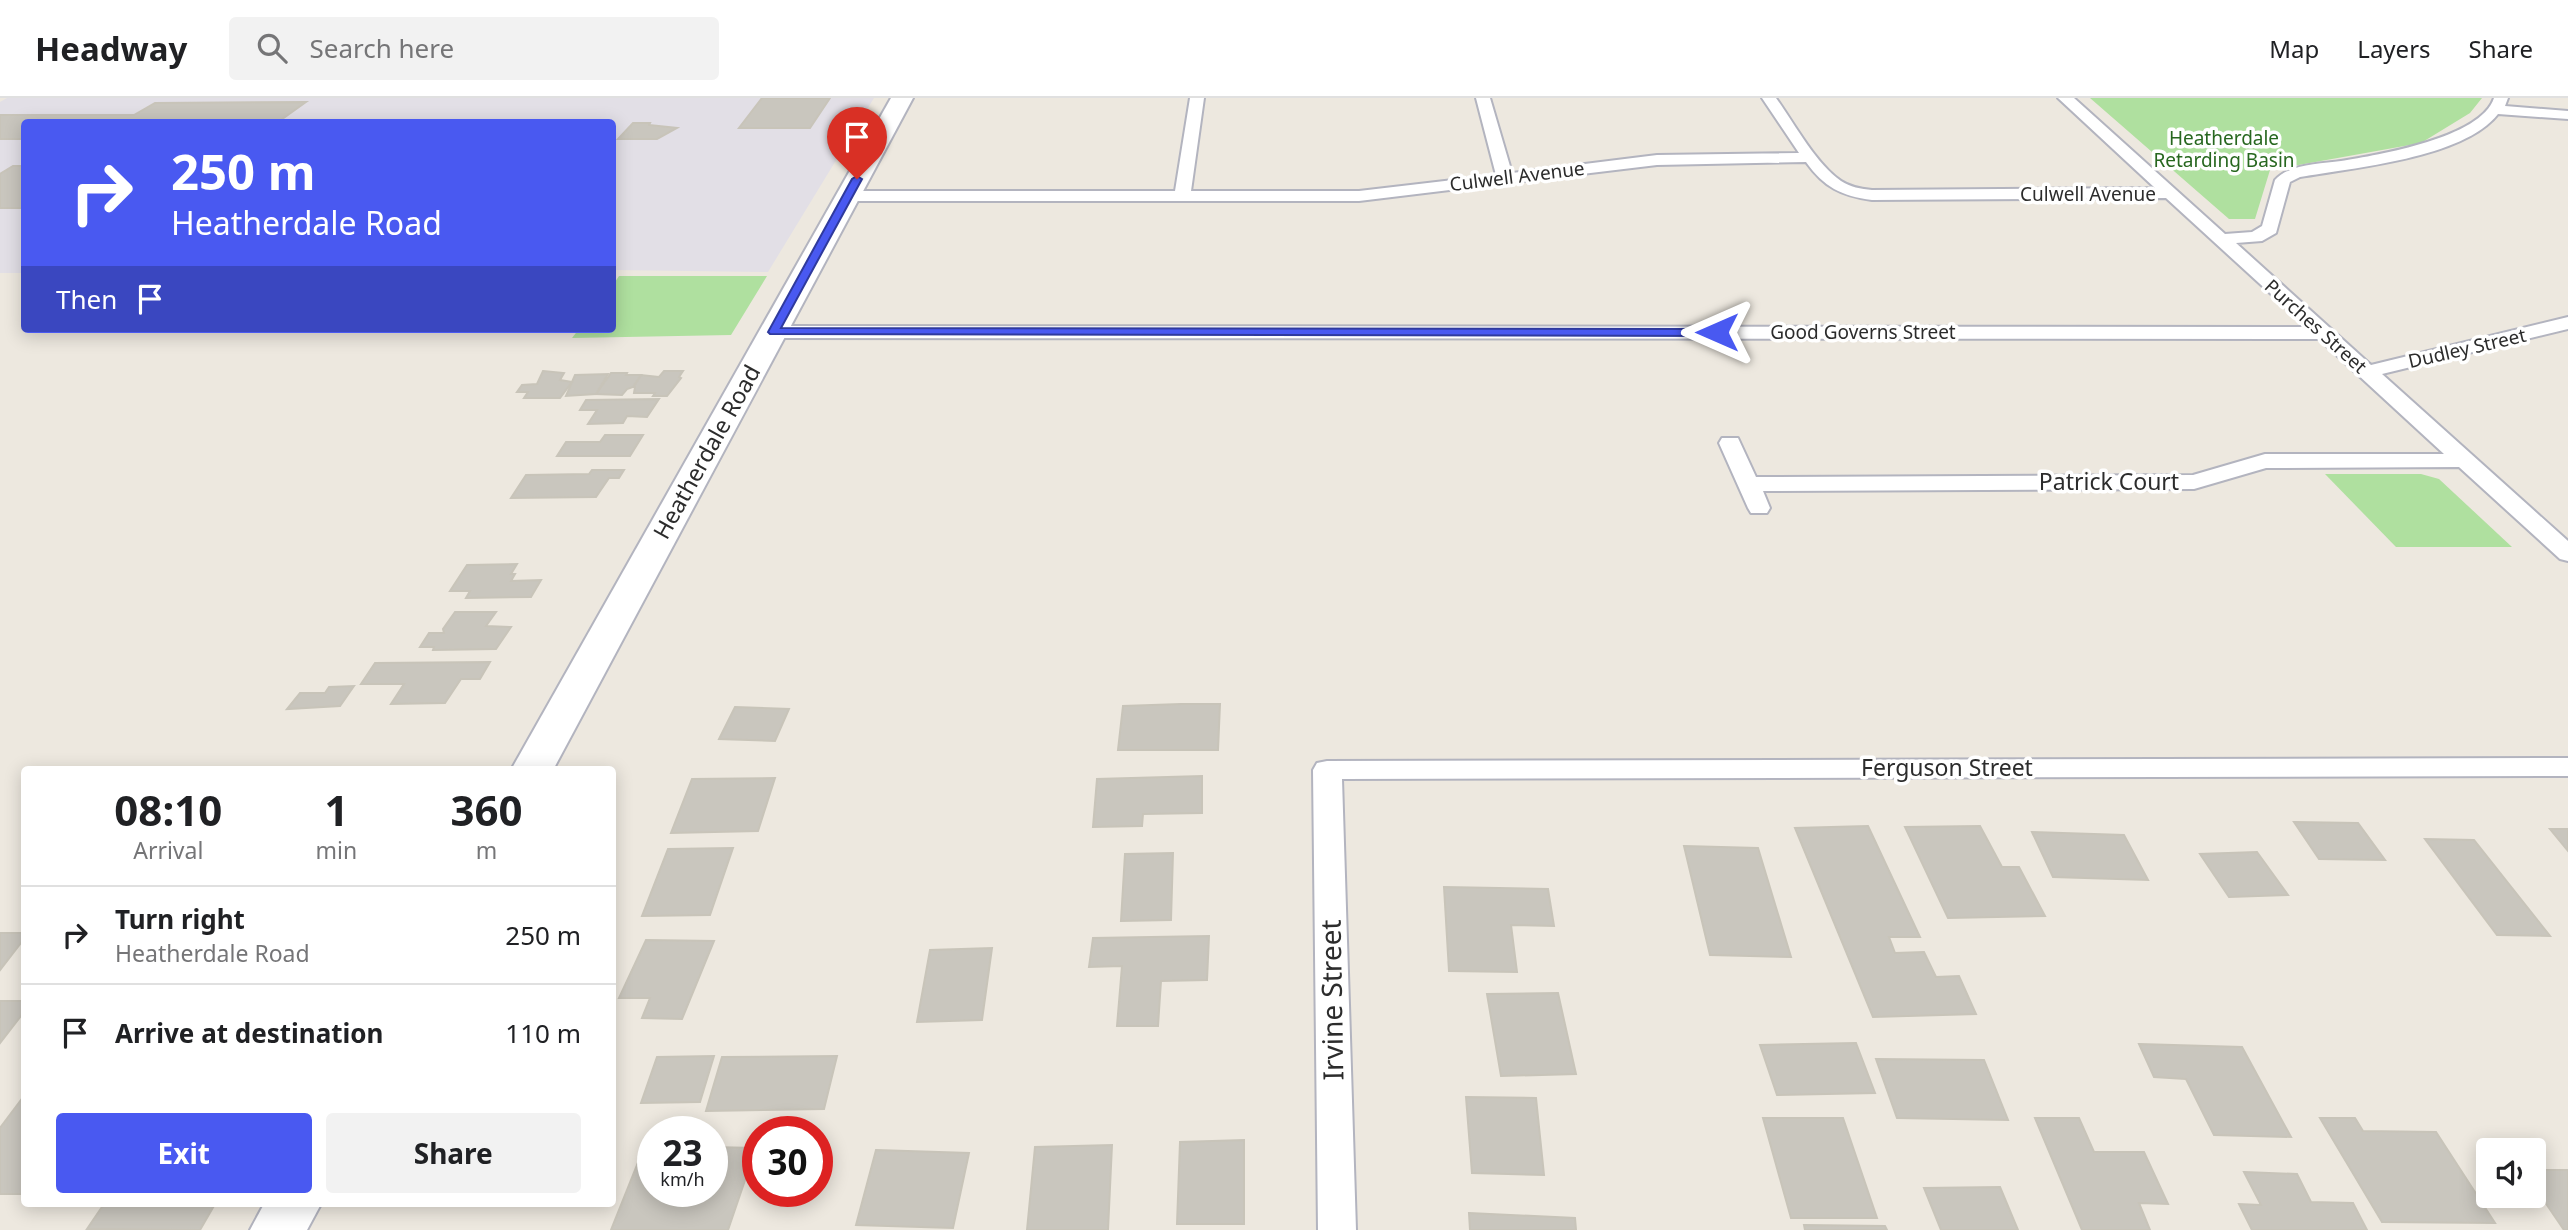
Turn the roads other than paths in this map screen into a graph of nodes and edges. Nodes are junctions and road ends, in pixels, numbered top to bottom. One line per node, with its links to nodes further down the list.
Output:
1 (902, 98): 11 (main road, Heatherdale Road)
2 (1197, 98): 12 (street)
3 (1483, 98): 9 (street)
4 (1769, 98): 8 (street)
5 (2064, 98): 10 (street, Purches Street)
6 (2499, 104): 7 (street); 13 (street)
7 (2568, 115)
8 (1810, 157): 9 (street, Culwell Avenue); 10 (street, Culwell Avenue)
9 (1505, 177): 12 (street, Culwell Avenue)
10 (2169, 193): 13 (street, Purches Street)
11 (849, 196): 12 (street, Culwell Avenue); 15 (main road, Heatherdale Road)
12 (1182, 196)
13 (2220, 239): 16 (street, Purches Street)
14 (2568, 323): 17 (street, Dudley Street)
15 (774, 332): 16 (street, Good Governs Street); 23 (main road, Heatherdale Road)
16 (2323, 332): 17 (street, Purches Street)
17 (2367, 372): 19 (street, Purches Street)
18 (1730, 443): 20 (street)
19 (2466, 460): 20 (street, Patrick Court); 22 (street, Purches Street)
20 (1749, 484): 21 (street)
21 (1759, 508)
22 (2568, 554)
23 (533, 766)
24 (2568, 767): 25 (street, Ferguson Street)
25 (1327, 770): 28 (street, Irvine Street)
26 (291, 1207): 27 (main road)
27 (278, 1230)
28 (1338, 1230)

